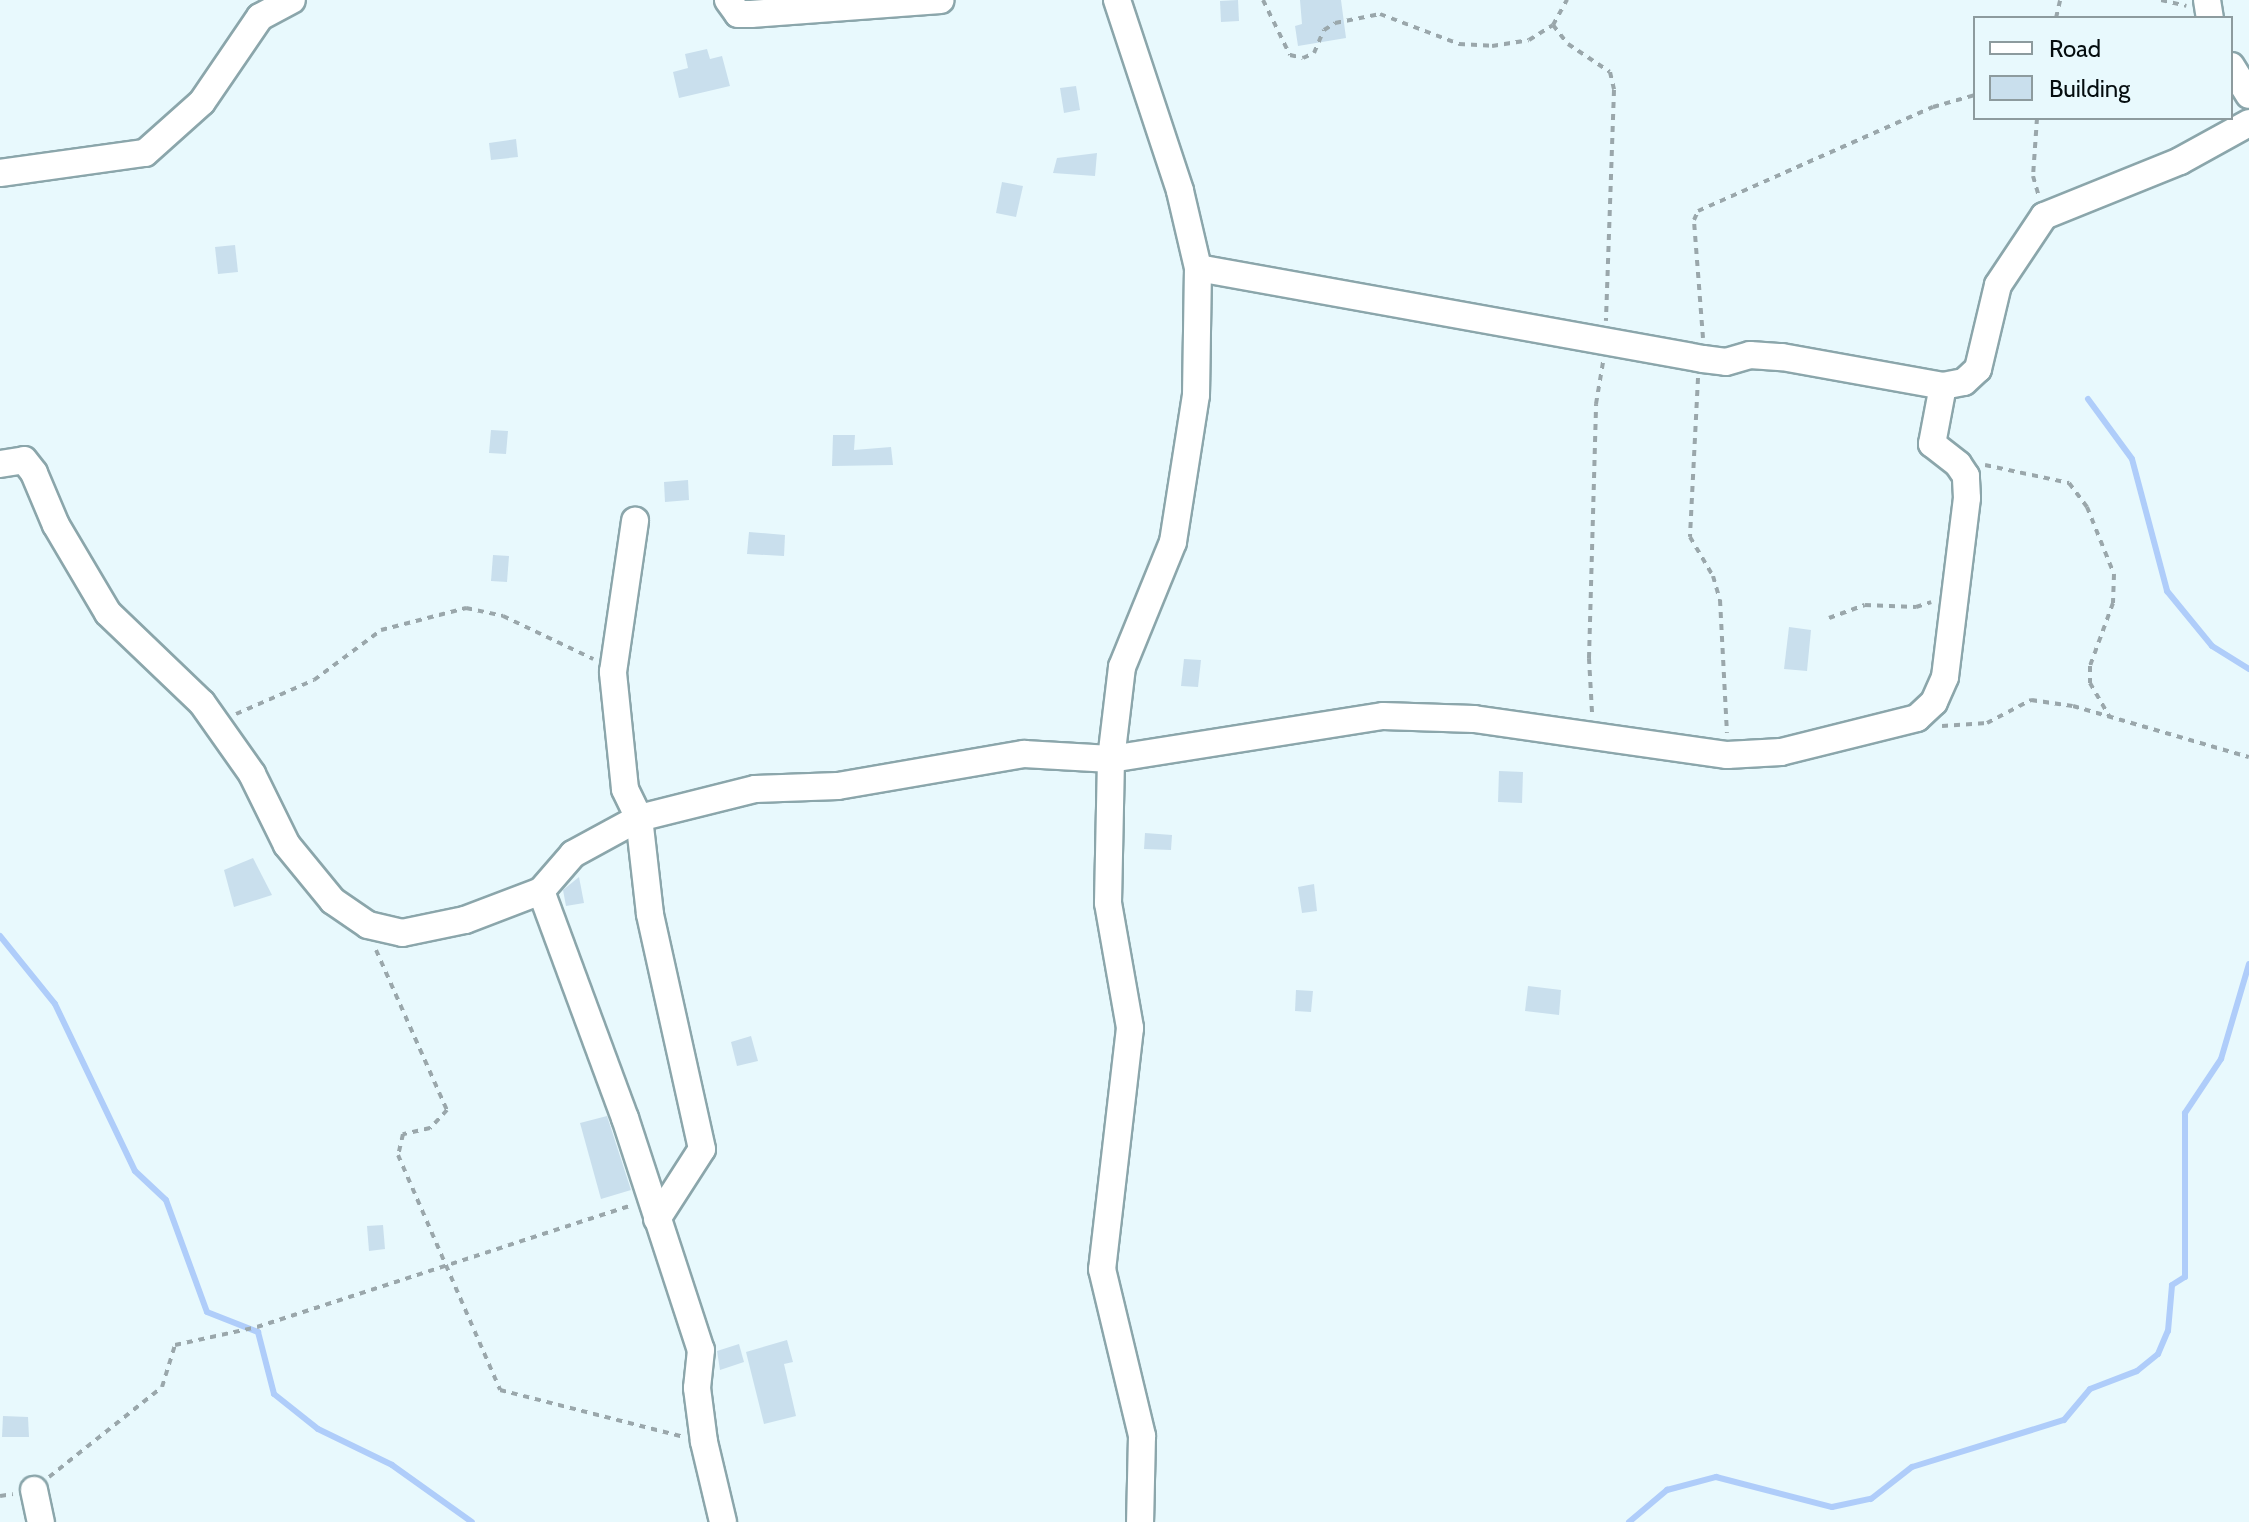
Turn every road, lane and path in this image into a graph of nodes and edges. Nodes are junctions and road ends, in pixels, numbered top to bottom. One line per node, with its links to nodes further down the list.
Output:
1 (292, 0): 12 (street)
2 (728, 0): 3 (street)
3 (940, 0)
4 (1117, 0): 14 (street)
5 (1263, 0): 7 (path)
6 (1567, 0): 7 (path)
7 (1553, 25): 15 (path)
8 (2233, 69): 9 (street)
9 (2249, 95)
10 (2037, 120): 13 (path)
11 (2249, 123): 13 (street)
12 (0, 173)
13 (2044, 216): 16 (street)
14 (1198, 268): 15 (street); 28 (street)
15 (1606, 339): 16 (street); 26 (path)
16 (1943, 386): 18 (street)
17 (0, 464): 23 (street)
18 (1958, 464): 20 (street); 24 (path)
19 (635, 521): 22 (street)
20 (1954, 590): 21 (path); 25 (street)
21 (1829, 618)
22 (613, 672): 23 (path); 29 (street)
23 (202, 703): 31 (street)
24 (2110, 717): 25 (path); 27 (path)
25 (1917, 718): 26 (street)
26 (1594, 739): 28 (street)
27 (2249, 757)
28 (1111, 759): 29 (street); 38 (street)
29 (639, 818): 30 (street); 32 (street)
30 (541, 891): 31 (street); 32 (street)
31 (368, 925): 33 (path)
32 (653, 1209): 33 (path); 34 (street)
33 (445, 1266): 34 (path); 35 (path)
34 (704, 1442): 37 (street)
35 (34, 1490): 36 (street)
36 (41, 1522)
37 (723, 1522)
38 (1140, 1522)

